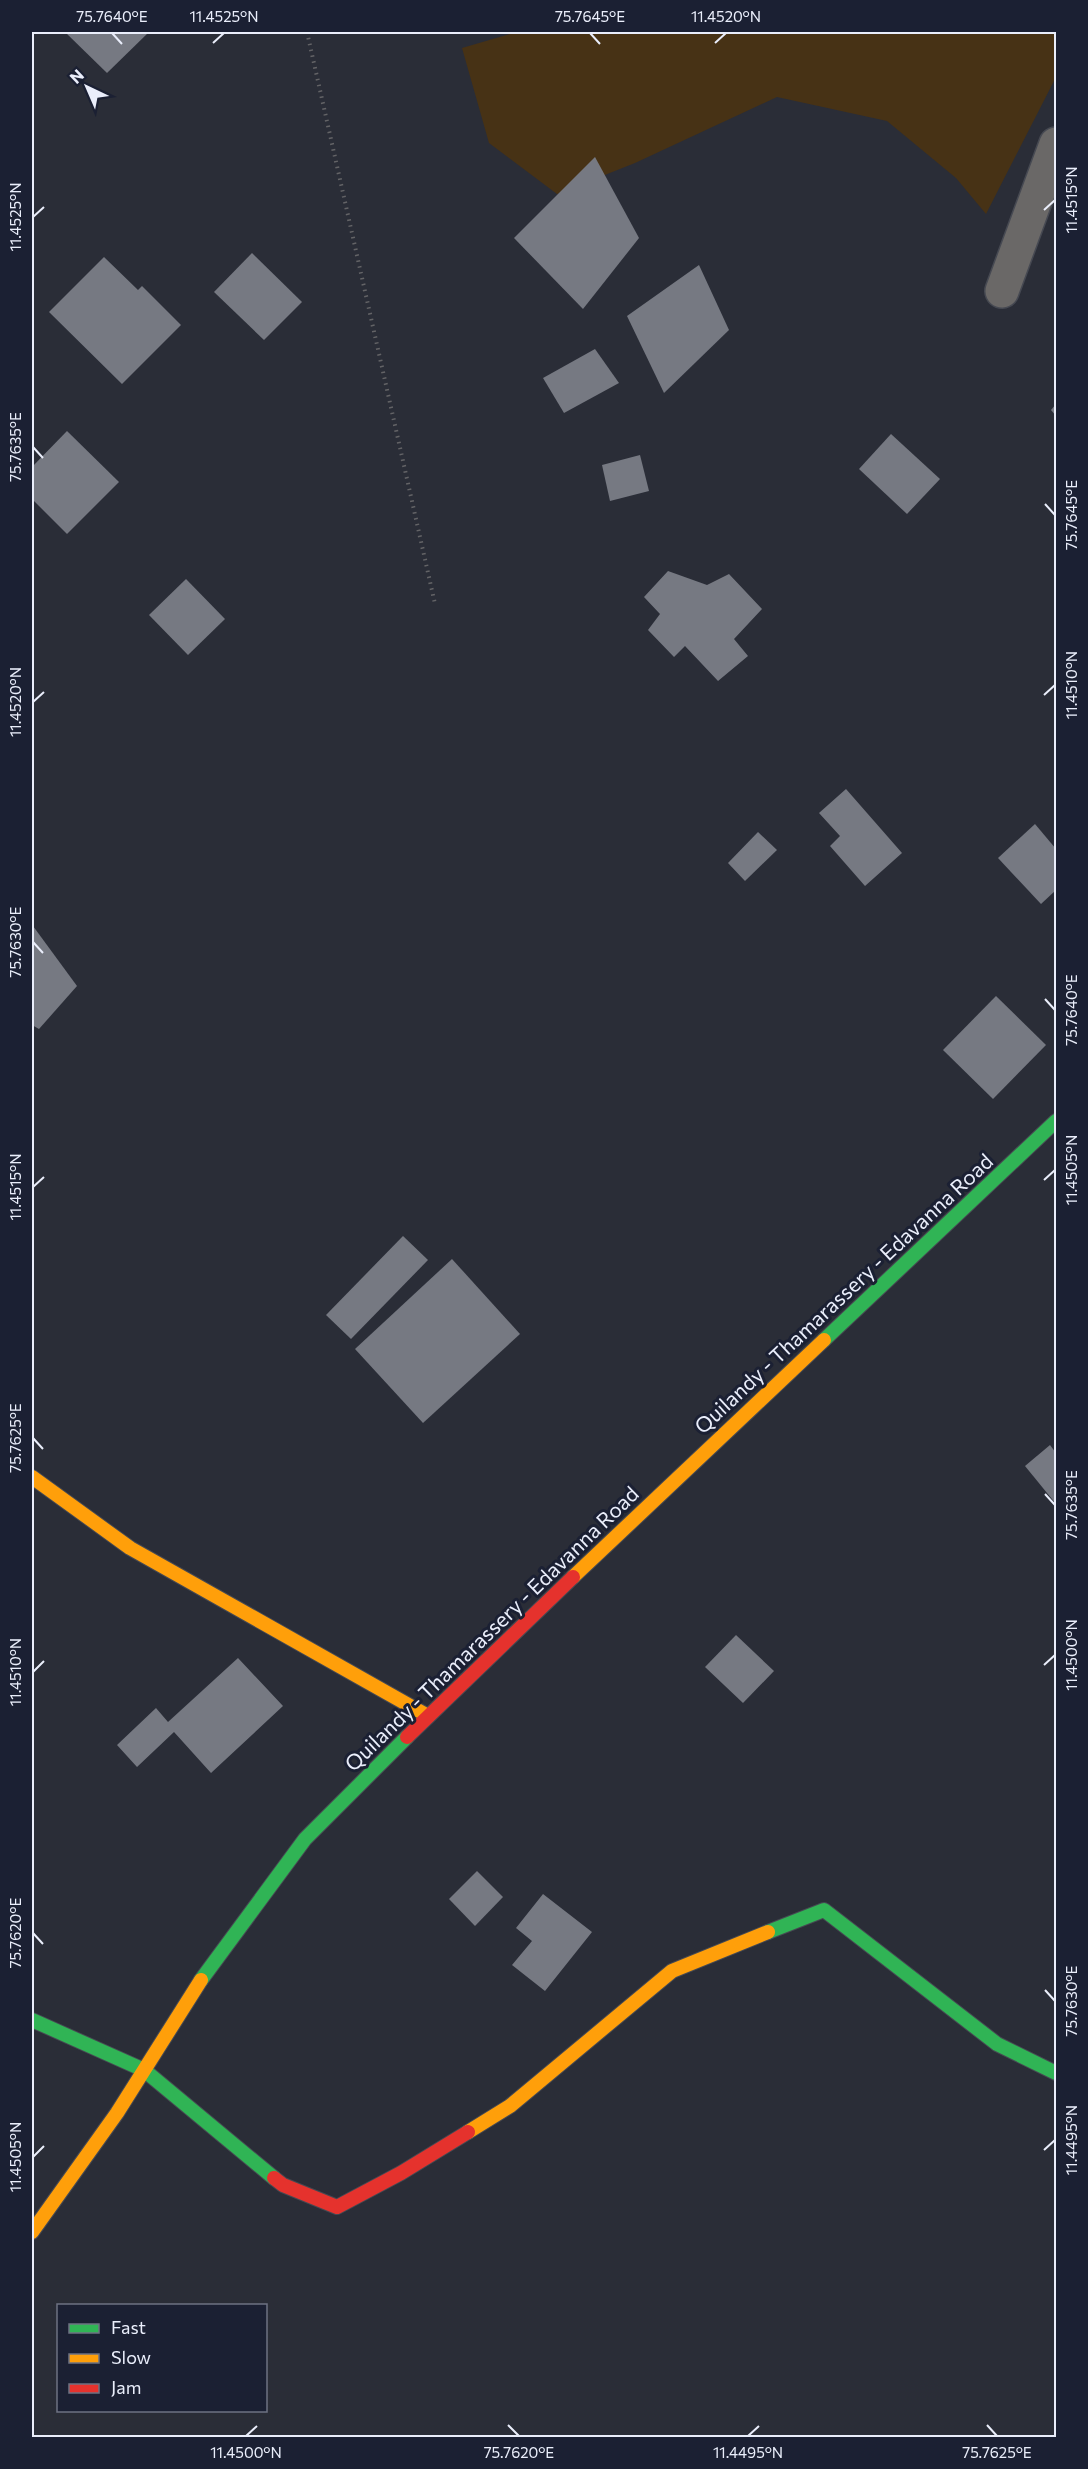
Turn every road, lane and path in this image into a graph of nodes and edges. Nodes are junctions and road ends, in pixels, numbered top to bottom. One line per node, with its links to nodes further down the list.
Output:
1 (307, 32): 4 (path)
2 (1056, 144): 3 (street)
3 (1002, 291)
4 (435, 604)
5 (1056, 1121): 7 (street, Quilandy - Thamarassery - Edavanna Road)
6 (32, 1477): 7 (street)
7 (428, 1716): 9 (street, Quilandy - Thamarassery - Edavanna Road)
8 (32, 2020): 9 (street)
9 (144, 2070): 10 (street); 11 (street, Quilandy - Thamarassery - Edavanna Road)
10 (1056, 2073)
11 (32, 2232)

